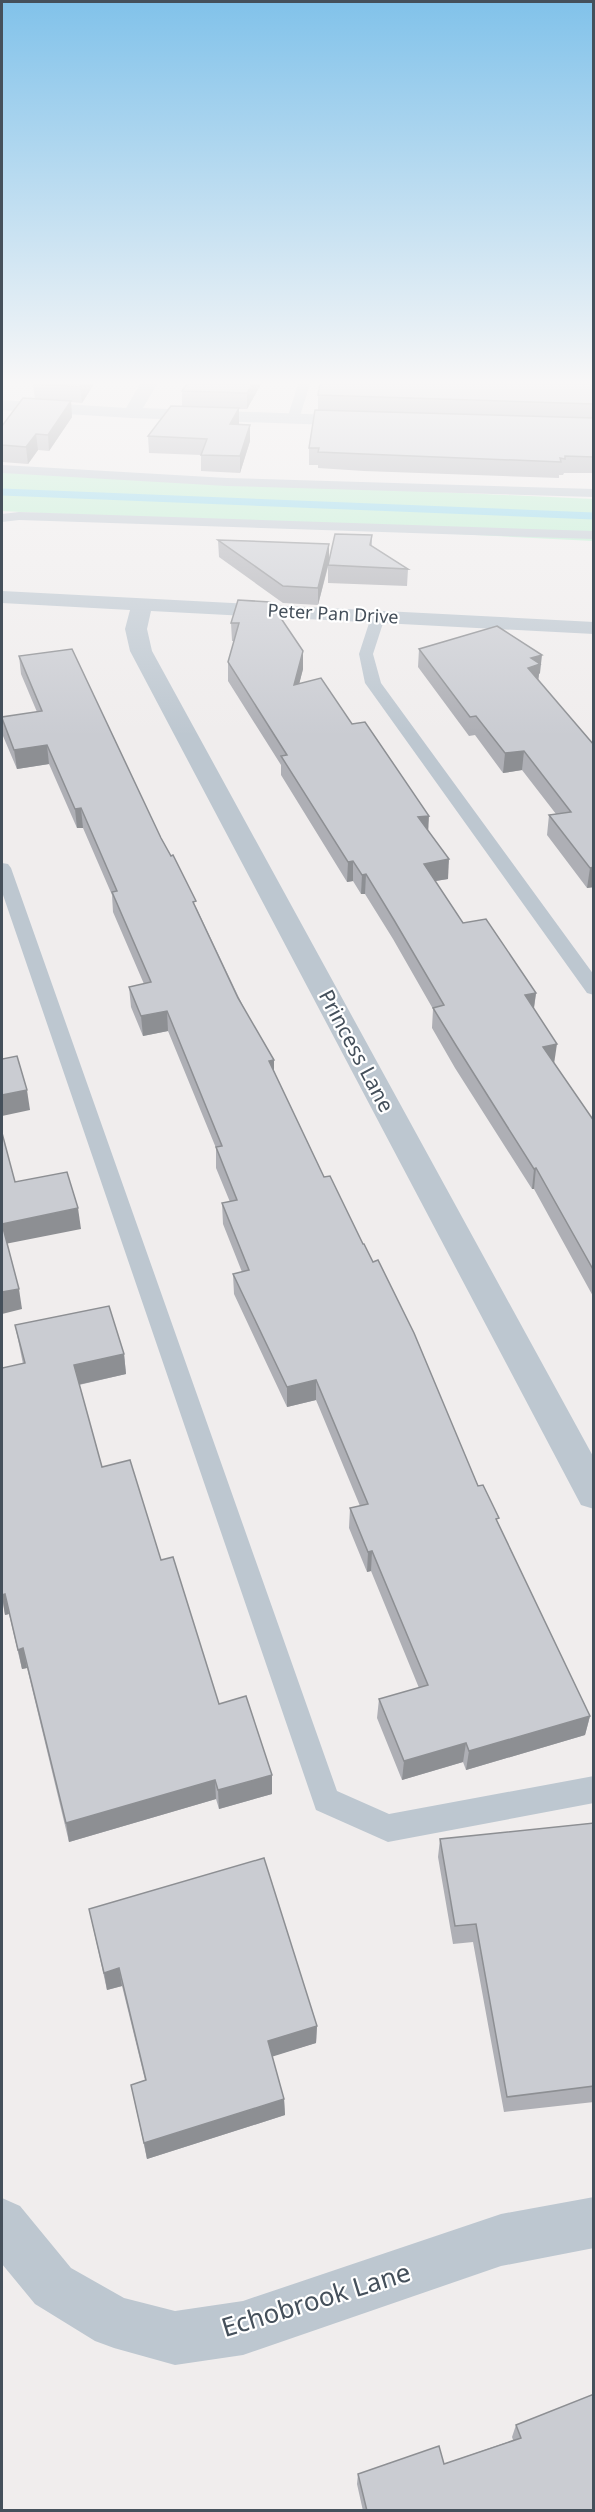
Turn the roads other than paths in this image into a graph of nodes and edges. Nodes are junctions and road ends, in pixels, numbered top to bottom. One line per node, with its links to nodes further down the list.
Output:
1 (2, 518): 2 (lane)
2 (594, 535)
3 (2, 597): 4 (street, Peter Pan Drive)
4 (142, 604): 5 (street, Peter Pan Drive); 9 (street, Princess Lane)
5 (378, 617): 6 (street, Peter Pan Drive); 8 (lane)
6 (594, 628)
7 (2, 868): 10 (lane)
8 (594, 989)
9 (594, 1494)
10 (594, 1789)
11 (594, 2222): 12 (street, Echobrook Lane)
12 (2, 2224)

